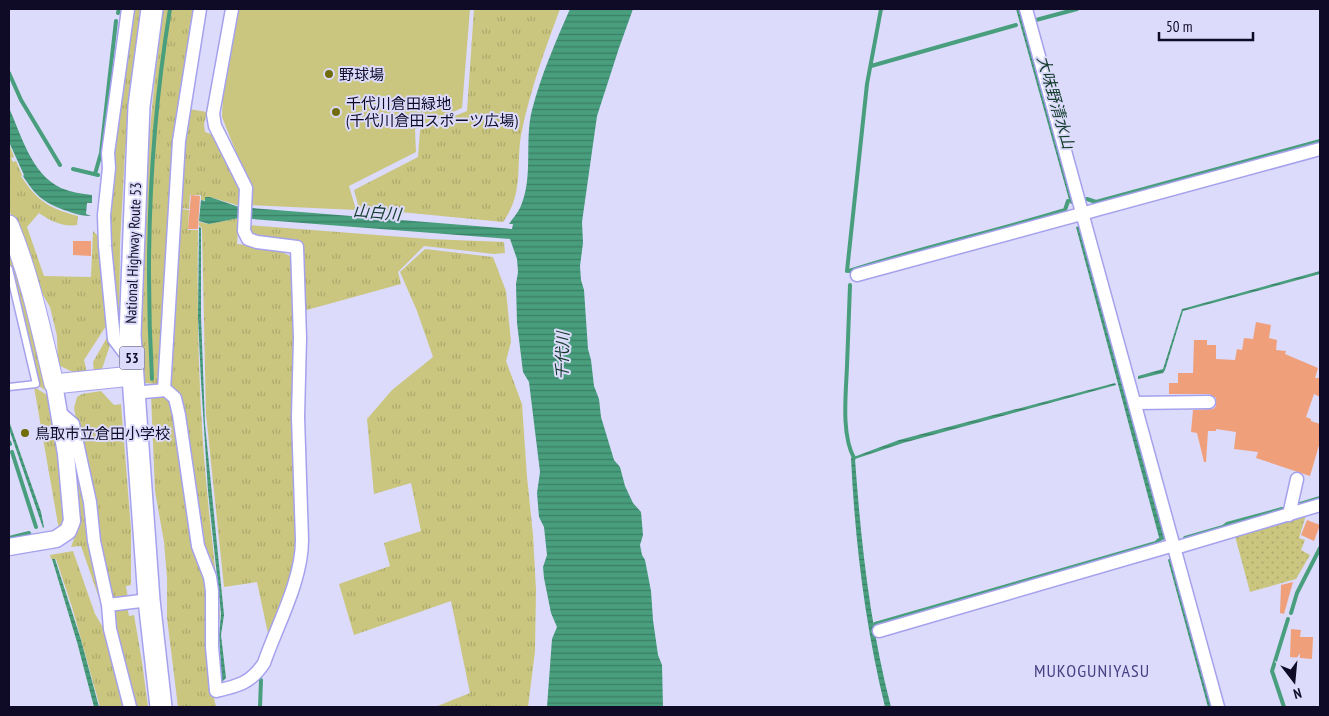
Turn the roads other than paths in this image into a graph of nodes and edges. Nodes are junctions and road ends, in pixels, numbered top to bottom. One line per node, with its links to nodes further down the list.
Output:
1 (128, 9): 11 (street)
2 (152, 9): 11 (highway, National Highway Route 53 / 53)
3 (200, 9): 14 (street)
4 (232, 9): 14 (street)
5 (1026, 9): 7 (street)
6 (1320, 149): 7 (street)
7 (1083, 212): 10 (street); 16 (street)
8 (9, 225): 12 (main road)
9 (9, 269): 13 (lane)
10 (857, 275)
11 (133, 377): 12 (main road); 14 (street); 23 (highway, National Highway Route 53 / 53)
12 (54, 384): 17 (street)
13 (9, 387)
14 (164, 390)
15 (1209, 402): 16 (street)
16 (1135, 403): 21 (street)
17 (59, 412): 22 (street); 24 (street)
18 (1297, 479): 20 (street)
19 (1320, 505): 20 (street)
20 (1289, 515): 21 (street)
21 (1174, 546): 25 (street); 28 (street)
22 (9, 547)
23 (150, 600): 24 (street); 27 (highway, National Highway Route 53 / 53)
24 (108, 605): 26 (street)
25 (879, 631)
26 (130, 707)
27 (161, 707)
28 (1218, 707)

